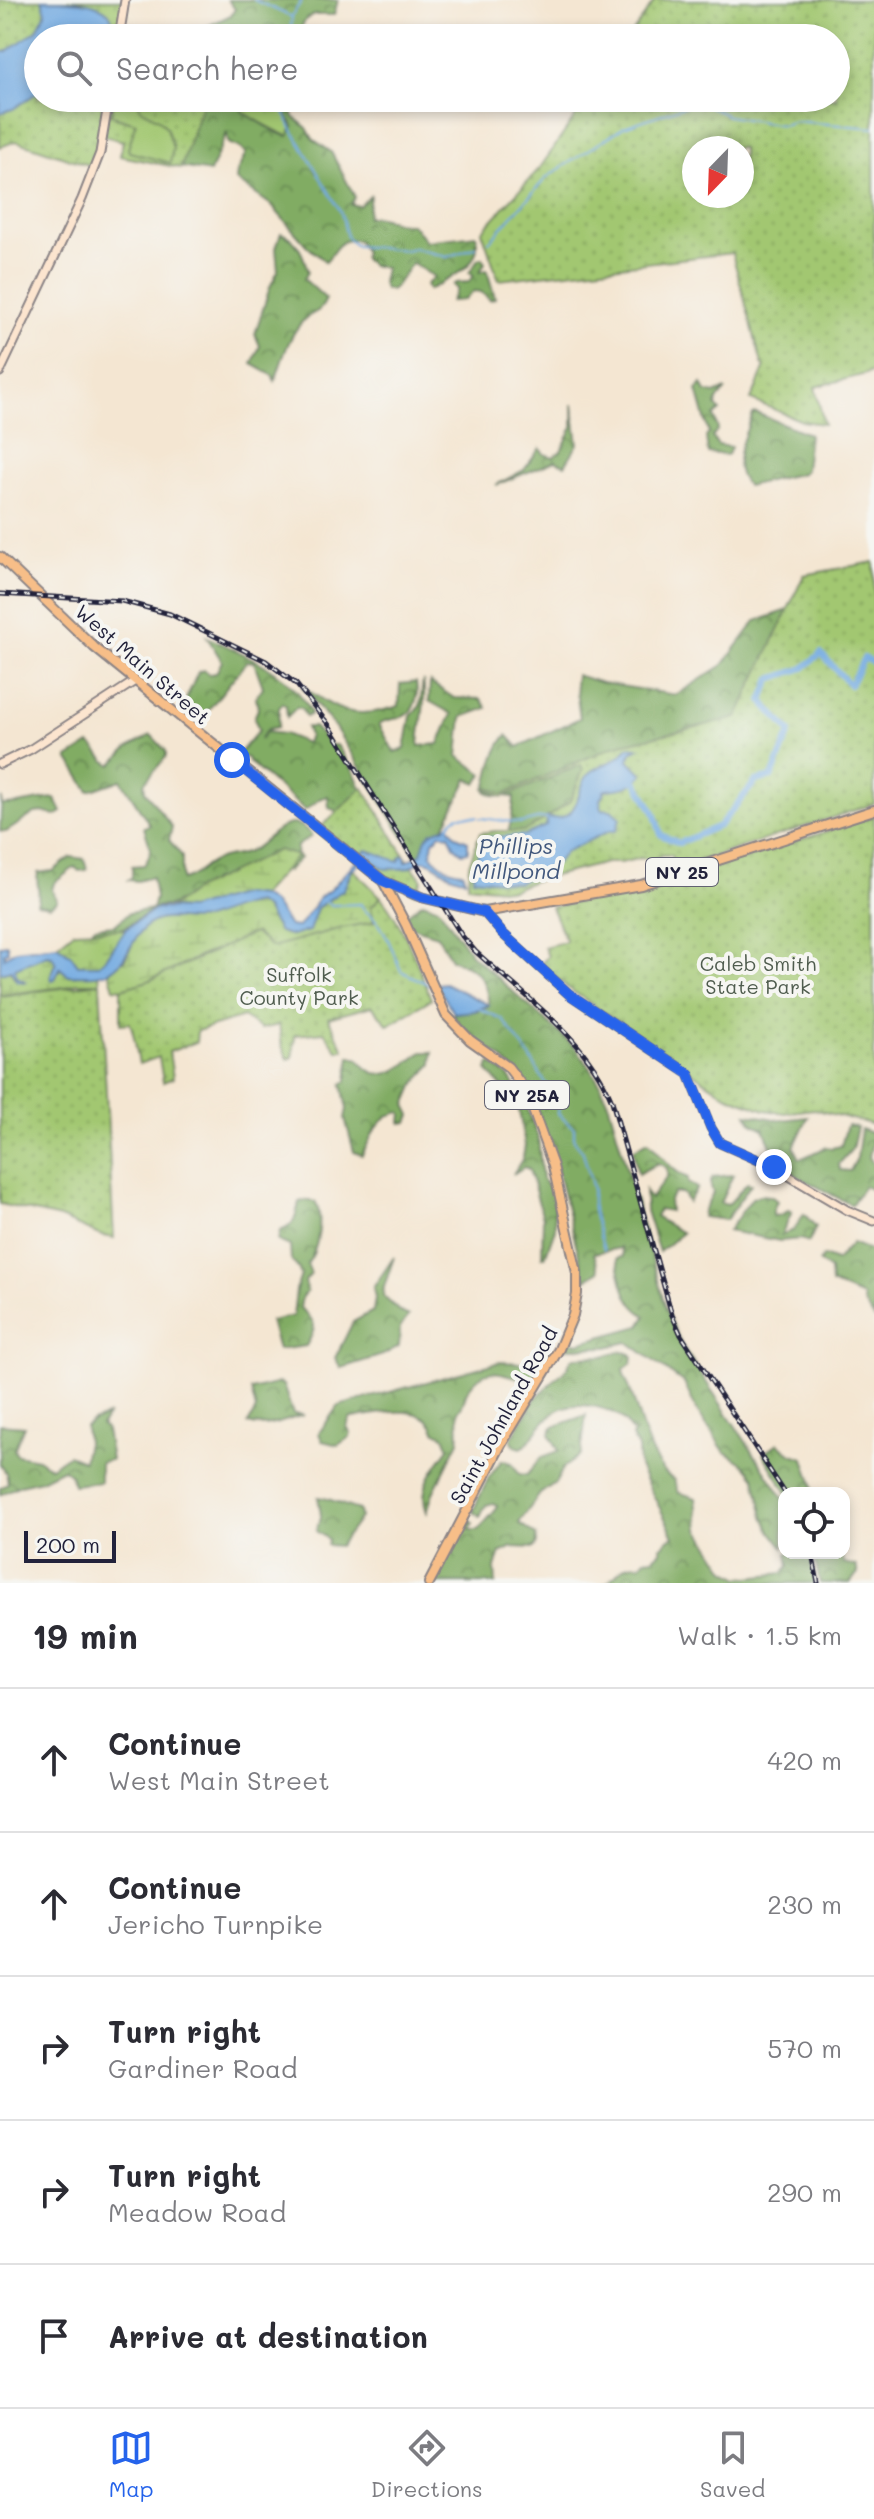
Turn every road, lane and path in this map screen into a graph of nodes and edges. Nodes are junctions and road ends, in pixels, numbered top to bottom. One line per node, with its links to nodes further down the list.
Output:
1 (125, 0): 2 (main road)
2 (121, 24)
3 (107, 112): 4 (main road)
4 (0, 372)
5 (0, 557): 6 (main road, West Main Street / NY 25)
6 (135, 681): 7 (main road); 9 (main road, West Main Street / NY 25)
7 (0, 764)
8 (874, 810): 13 (main road, NY 25)
9 (362, 866): 10 (main road, West Main Street / NY 25); 10 (main road, Saint Johnland Road / NY 25A)
10 (388, 888): 11 (main road, NY 25); 12 (main road, Saint Johnland Road / NY 25A); 14 (main road, Saint Johnland Road / NY 25A)
11 (411, 894): 12 (main road); 13 (main road, NY 25)
12 (396, 907): 14 (main road, Saint Johnland Road / NY 25A)
13 (484, 912): 15 (main road)
14 (423, 966): 16 (main road, Saint Johnland Road / NY 25A)
15 (874, 1221)
16 (429, 1583)

